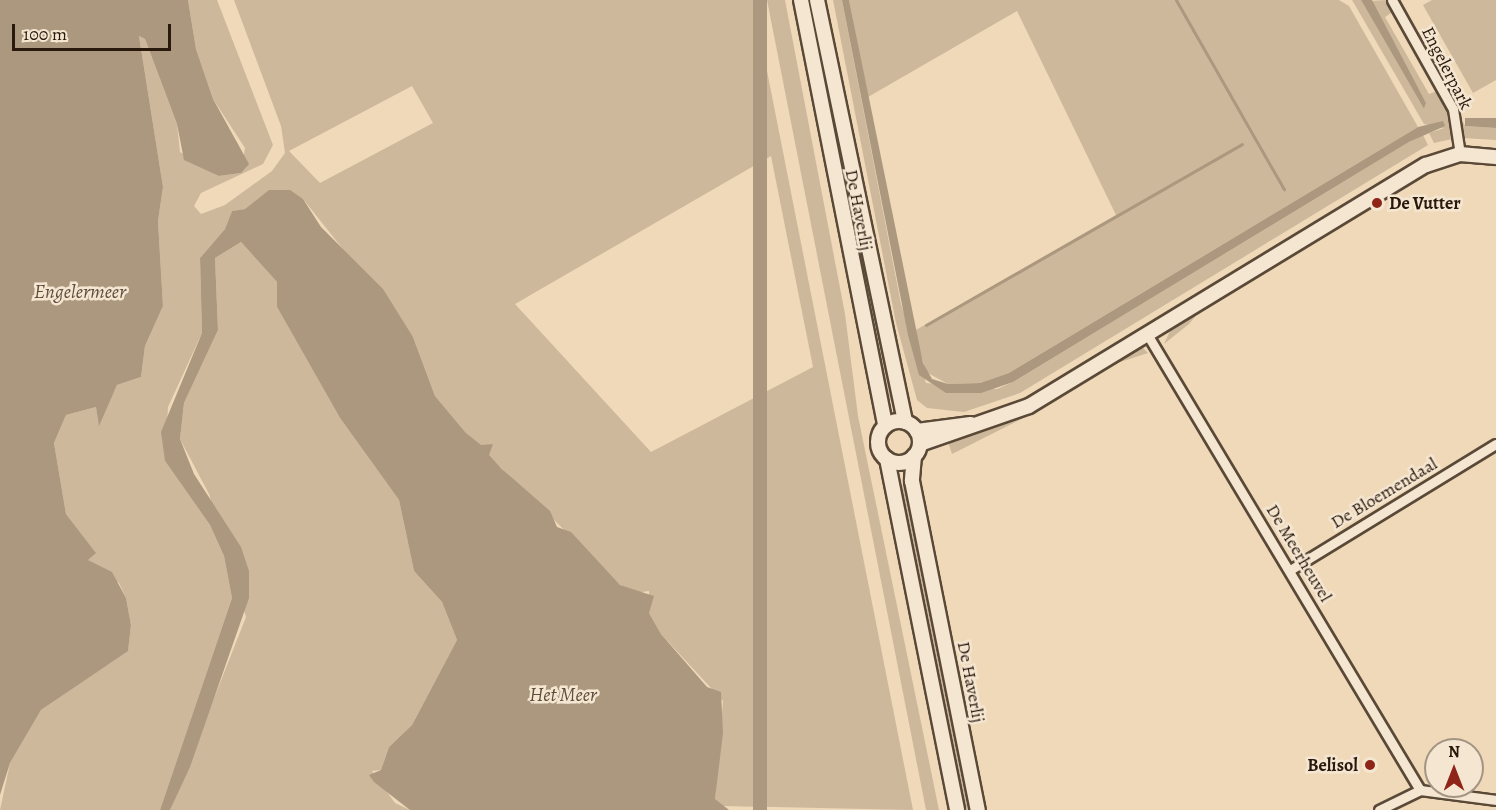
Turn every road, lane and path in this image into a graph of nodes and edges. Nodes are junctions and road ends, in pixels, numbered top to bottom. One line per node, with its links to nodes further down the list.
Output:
1 (801, 0): 8 (street, De Haverlij)
2 (817, 0): 7 (street, De Haverlij)
3 (1392, 0): 4 (street, Engelerpark)
4 (1460, 154): 5 (street); 6 (street)
5 (1496, 157)
6 (1147, 334): 9 (street); 12 (street, De Meerheuvel)
7 (905, 422): 8 (street); 9 (street)
8 (885, 426): 11 (street)
9 (917, 444): 11 (street); 16 (street, De Haverlij)
10 (1496, 444): 12 (street, De Bloemendaal)
11 (887, 459): 15 (street)
12 (1290, 570): 13 (street, De Meerheuvel)
13 (1420, 790): 14 (street); 17 (street)
14 (1496, 800)
15 (957, 810)
16 (978, 810)
17 (1379, 810)

